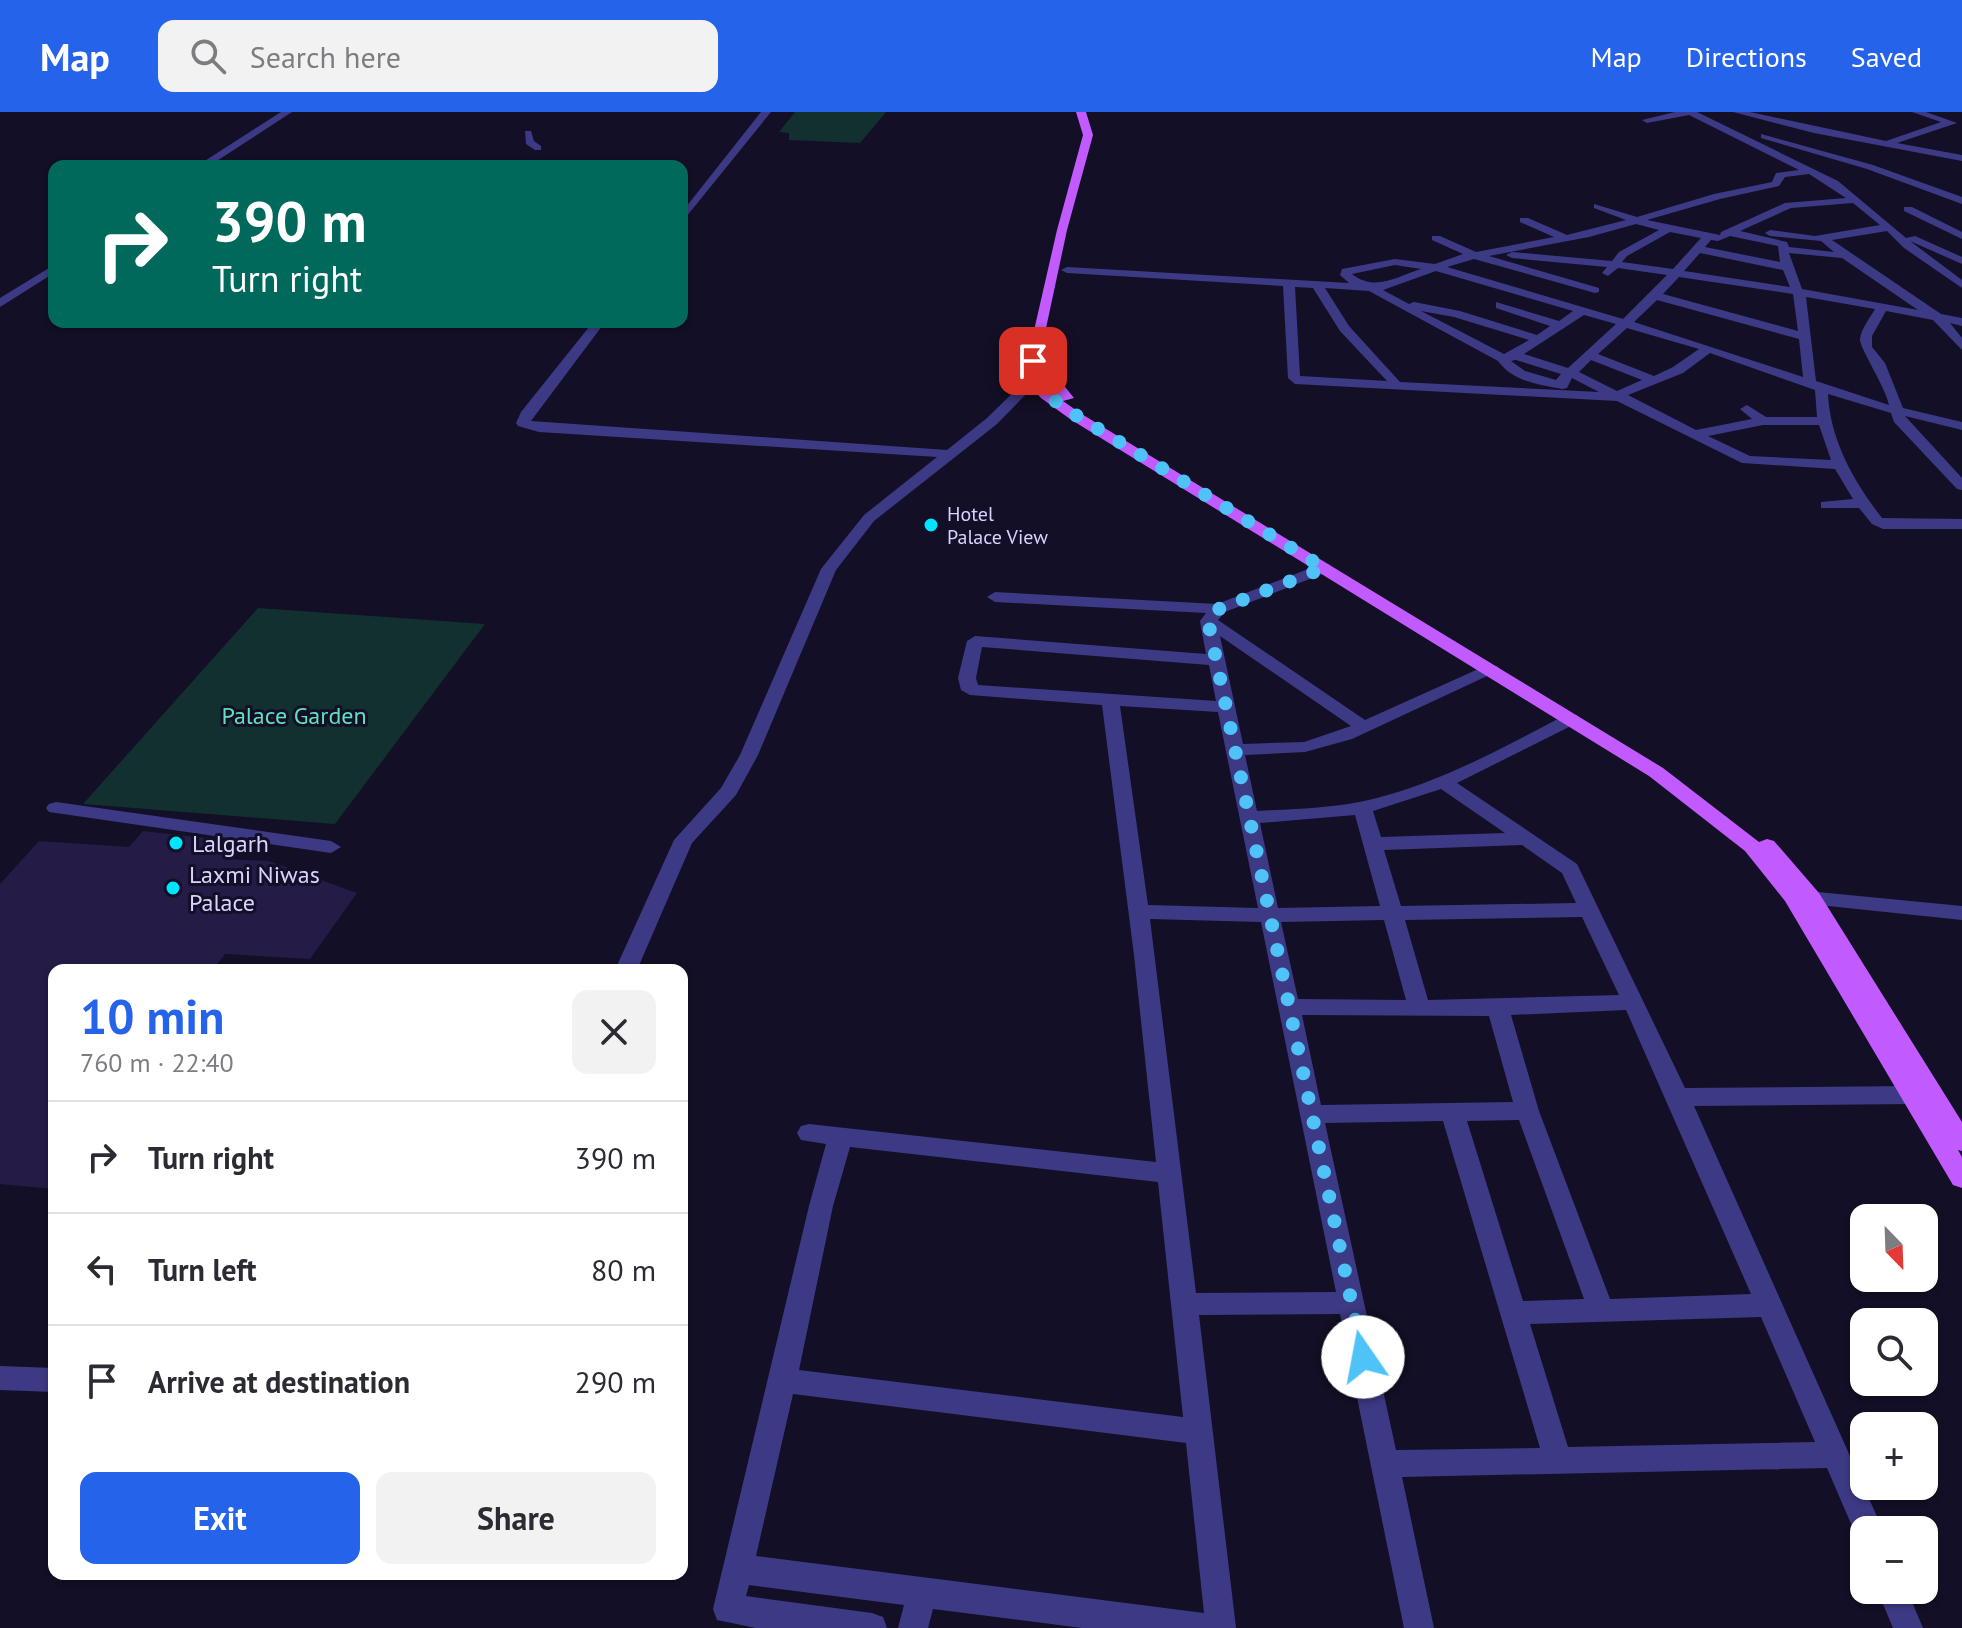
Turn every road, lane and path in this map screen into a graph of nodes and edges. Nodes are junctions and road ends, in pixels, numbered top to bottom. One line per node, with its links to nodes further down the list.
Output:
1 (287, 112): 21 (street)
2 (295, 112): 22 (street)
3 (766, 112): 34 (street)
4 (1081, 112): 89 (main road)
5 (1094, 112): 57 (main road)
6 (1690, 112): 9 (street); 13 (street)
7 (1738, 112): 11 (street)
8 (1917, 112): 10 (street)
9 (1647, 120)
10 (1951, 122): 12 (street); 17 (street)
11 (1790, 125): 15 (street); 16 (street)
12 (1962, 126)
13 (1724, 127): 16 (street); 23 (street)
14 (528, 133): 18 (street)
15 (1834, 133): 17 (street); 19 (street)
16 (1763, 136): 19 (street)
17 (1890, 142): 20 (street)
18 (538, 148)
19 (1811, 149): 25 (street)
20 (1962, 158)
21 (211, 160)
22 (221, 160)
23 (1812, 171): 26 (street); 28 (street)
24 (1962, 186): 25 (street)
25 (1936, 191): 29 (street)
26 (1733, 192): 27 (street); 36 (street)
27 (1761, 199)
28 (1854, 200): 31 (street); 38 (street)
29 (1962, 201)
30 (1775, 202): 31 (street)
31 (1789, 205): 41 (street)
32 (1598, 206): 36 (street)
33 (1908, 209): 39 (street)
34 (688, 211)
35 (1524, 220): 44 (street)
36 (1638, 222): 37 (street); 40 (street)
37 (1668, 229): 41 (street); 47 (street)
38 (1891, 229): 45 (street); 52 (street); 62 (street)
39 (1956, 230): 42 (street)
40 (1586, 234): 44 (street); 47 (street)
41 (1723, 234): 45 (street); 46 (street); 48 (street); 49 (street)
42 (1962, 236)
43 (1436, 238): 50 (street)
44 (1565, 238): 50 (street)
45 (1823, 238): 51 (street)
46 (1761, 247)
47 (1631, 248): 54 (street)
48 (1697, 249): 56 (street); 59 (street)
49 (1783, 249): 51 (street); 56 (street)
50 (1479, 254): 54 (street); 55 (street); 65 (street)
51 (1843, 255): 75 (street)
52 (1962, 261)
53 (48, 264): 68 (street)
54 (1614, 265): 59 (street); 65 (street)
55 (1435, 267): 64 (street); 64 (street); 73 (street)
56 (1787, 267): 66 (street)
57 (1067, 270): 61 (street); 126 (main road)
58 (48, 272): 70 (street)
59 (1675, 273): 60 (street); 69 (street)
60 (1751, 283): 66 (street); 67 (street)
61 (1289, 285): 63 (street); 92 (street)
62 (1962, 285)
63 (1318, 286): 64 (street); 92 (street)
64 (1366, 287): 71 (street)
65 (1595, 290): 73 (street)
66 (1798, 291): 74 (street); 81 (street)
67 (1735, 293)
68 (0, 295)
69 (1655, 296): 77 (street); 81 (street)
70 (0, 303)
71 (1403, 305): 83 (street); 87 (street)
72 (1500, 305): 78 (street)
73 (1577, 308): 77 (street); 78 (street)
74 (1881, 309): 75 (street); 96 (street)
75 (1941, 320): 76 (street); 84 (street)
76 (1962, 322)
77 (1626, 323): 82 (street); 86 (street)
78 (1560, 325): 83 (street)
79 (594, 328): 101 (street)
80 (1691, 330): 82 (street)
81 (1805, 337): 91 (street)
82 (1678, 338): 85 (street)
83 (1538, 339): 87 (street)
84 (1962, 346)
85 (1709, 348): 90 (street); 91 (street)
86 (1589, 355): 88 (street); 90 (street)
87 (1508, 356): 88 (street); 93 (street)
88 (1569, 372): 93 (street); 94 (street)
89 (1033, 381): 101 (street); 109 (main road)
90 (1656, 381): 94 (street)
91 (1816, 384): 96 (street); 98 (street)
92 (1396, 386): 93 (street)
93 (1562, 390): 94 (street)
94 (1620, 396): 100 (street)
95 (1747, 409): 97 (street)
96 (1896, 411): 99 (street); 103 (street)
97 (1763, 421): 98 (street); 100 (street)
98 (1826, 421): 102 (street)
99 (1962, 426)
100 (1695, 434): 102 (street)
101 (948, 454): 132 (street)
102 (1841, 465): 104 (street)
103 (1962, 486)
104 (1864, 503): 105 (street); 106 (street)
105 (1826, 505)
106 (1925, 524): 107 (street); 108 (street)
107 (1962, 524)
108 (1950, 543)
109 (1324, 568): 111 (street); 113 (main road)
110 (995, 597): 111 (street)
111 (1214, 615): 112 (street); 117 (street)
112 (1216, 660): 114 (street); 115 (street)
113 (1491, 670): 116 (main road); 117 (street)
114 (1110, 700): 115 (street); 128 (street)
115 (1227, 707): 118 (street)
116 (1571, 719): 119 (street); 126 (main road)
117 (1364, 727): 118 (street)
118 (1237, 750): 122 (street)
119 (1443, 782): 120 (street); 123 (street)
120 (1362, 806): 122 (street); 124 (street)
121 (56, 808): 125 (street)
122 (1250, 817): 131 (street)
123 (1526, 839): 124 (street); 127 (street)
124 (1373, 844): 129 (street)
125 (331, 847)
126 (1802, 897): 130 (street); 137 (main road); 144 (main road)
127 (1589, 910): 129 (street); 133 (street)
128 (1139, 912): 131 (street); 145 (street)
129 (1391, 913): 131 (street); 135 (street)
130 (1962, 913)
131 (1270, 915): 134 (street)
132 (629, 964)
133 (1633, 1002): 136 (street); 138 (street)
134 (1291, 1007): 135 (street); 141 (street)
135 (1419, 1007): 136 (street)
136 (1498, 1008): 139 (street)
137 (1913, 1095): 138 (street); 146 (main road)
138 (1678, 1097): 149 (street)
139 (1527, 1111): 140 (street); 150 (street)
140 (1452, 1112): 141 (street); 151 (street)
141 (1314, 1114): 147 (street)
142 (809, 1133): 143 (street)
143 (840, 1138): 145 (street); 154 (street)
144 (1962, 1142)
145 (1169, 1173): 148 (street)
146 (1962, 1178)
147 (1352, 1303): 148 (street); 158 (street)
148 (1184, 1304): 155 (street)
149 (1770, 1305): 150 (street); 156 (street)
150 (1601, 1310): 151 (street)
151 (1513, 1313): 157 (street)
152 (0, 1378): 153 (street)
153 (48, 1380)
154 (783, 1380): 155 (street); 160 (street)
155 (1198, 1432): 167 (street)
156 (1837, 1455): 157 (street); 159 (street)
157 (1558, 1461): 158 (street)
158 (1385, 1464): 168 (street)
159 (1862, 1516)
160 (738, 1569): 161 (street); 164 (street)
161 (923, 1591): 163 (street); 165 (street)
162 (1898, 1604): 169 (street)
163 (1122, 1623): 166 (street)
164 (872, 1628)
165 (913, 1628)
166 (1202, 1628)
167 (1221, 1628)
168 (1419, 1628)
169 (1908, 1628)

